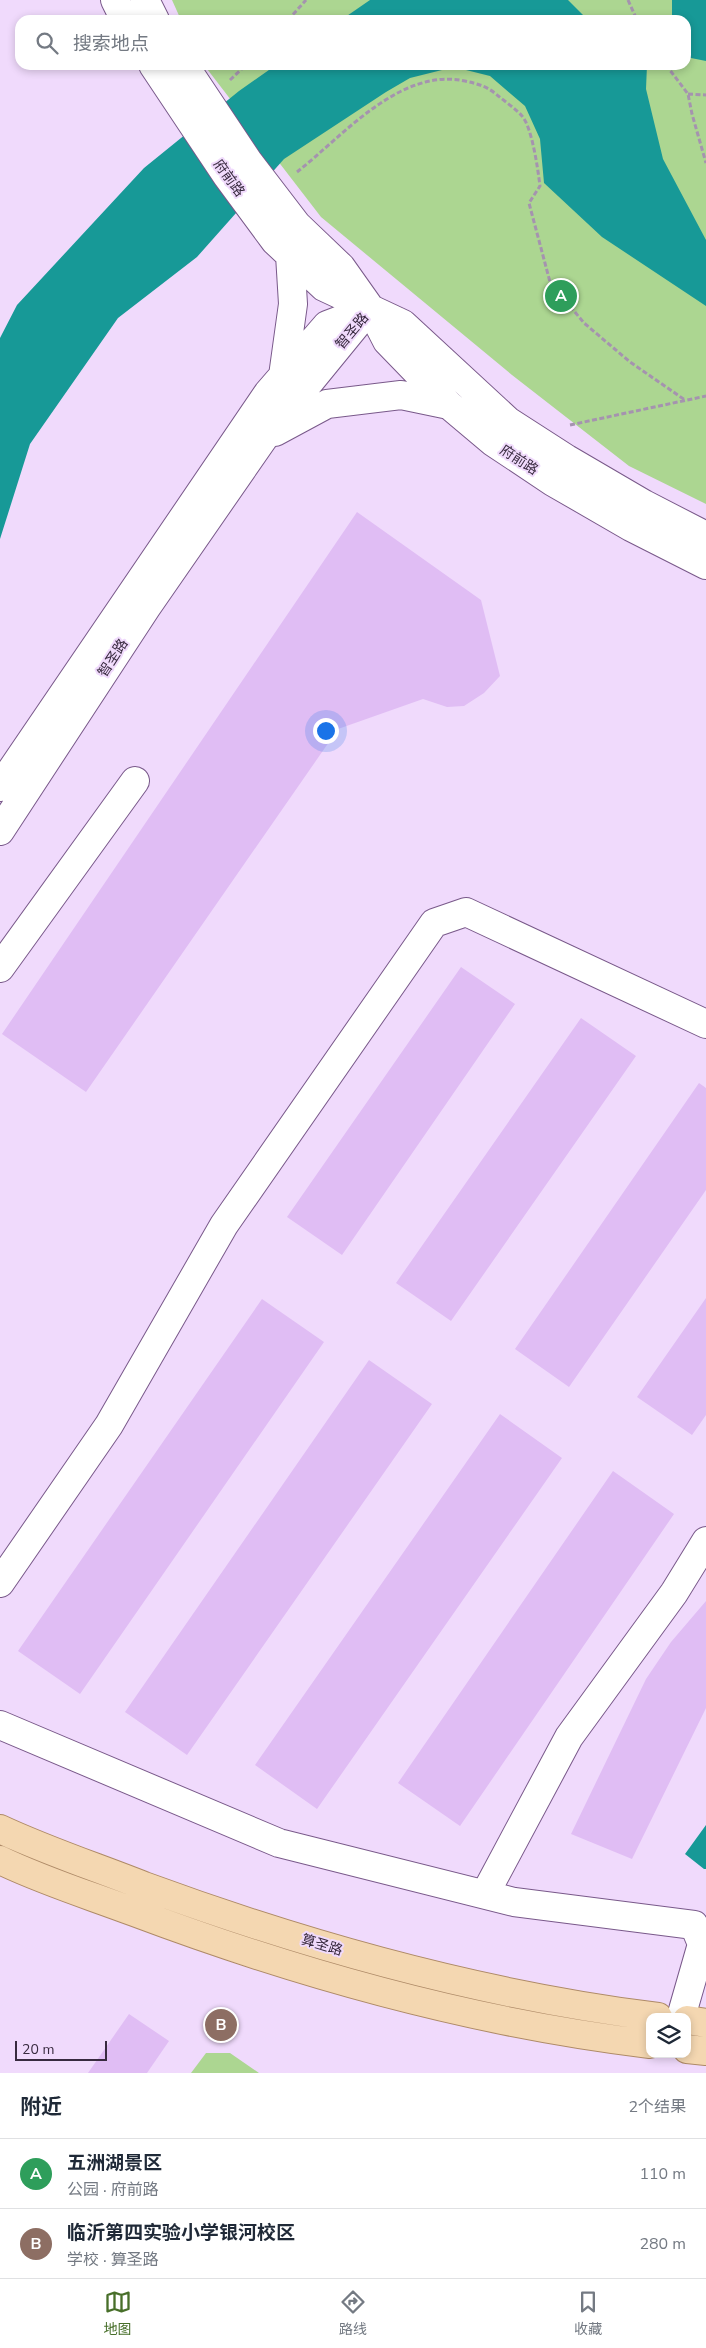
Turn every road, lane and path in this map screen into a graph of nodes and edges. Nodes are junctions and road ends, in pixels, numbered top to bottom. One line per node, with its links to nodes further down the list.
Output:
1 (115, 0): 4 (street)
2 (306, 0): 5 (path)
3 (629, 1): 6 (path)
4 (122, 15)
5 (292, 15)
6 (635, 15)
7 (156, 70): 16 (street, 府前路)
8 (187, 70): 17 (street, 府前路)
9 (241, 70): 11 (path)
10 (670, 70): 12 (path)
11 (230, 80)
12 (688, 94): 13 (path); 14 (path)
13 (706, 95)
14 (706, 163)
15 (297, 172): 20 (path)
16 (283, 248): 17 (street, 府前路); 18 (street)
17 (370, 308): 18 (street, 智圣路); 21 (street, 府前路); 22 (street, 府前路); 23 (street, 智圣路)
18 (283, 376): 27 (street, 智圣路)
19 (706, 396): 20 (path)
20 (685, 400): 22 (path)
21 (449, 405): 23 (street); 25 (street, 府前路)
22 (527, 434): 24 (street, 府前路)
23 (263, 439): 28 (street, 智圣路)
24 (706, 536)
25 (706, 565)
26 (135, 781): 29 (street)
27 (0, 787)
28 (0, 831)
29 (0, 968)
30 (706, 1024): 32 (street)
31 (706, 1541): 36 (street)
32 (0, 1583)
33 (0, 1725): 36 (street)
34 (0, 1828): 38 (main road, 算圣路)
35 (0, 1860): 41 (main road, 算圣路)
36 (484, 1894): 37 (street)
37 (683, 2013)
38 (646, 2015)
39 (691, 2021): 40 (main road)
40 (706, 2023)
41 (646, 2044)
42 (691, 2049): 43 (main road)
43 (706, 2051)

